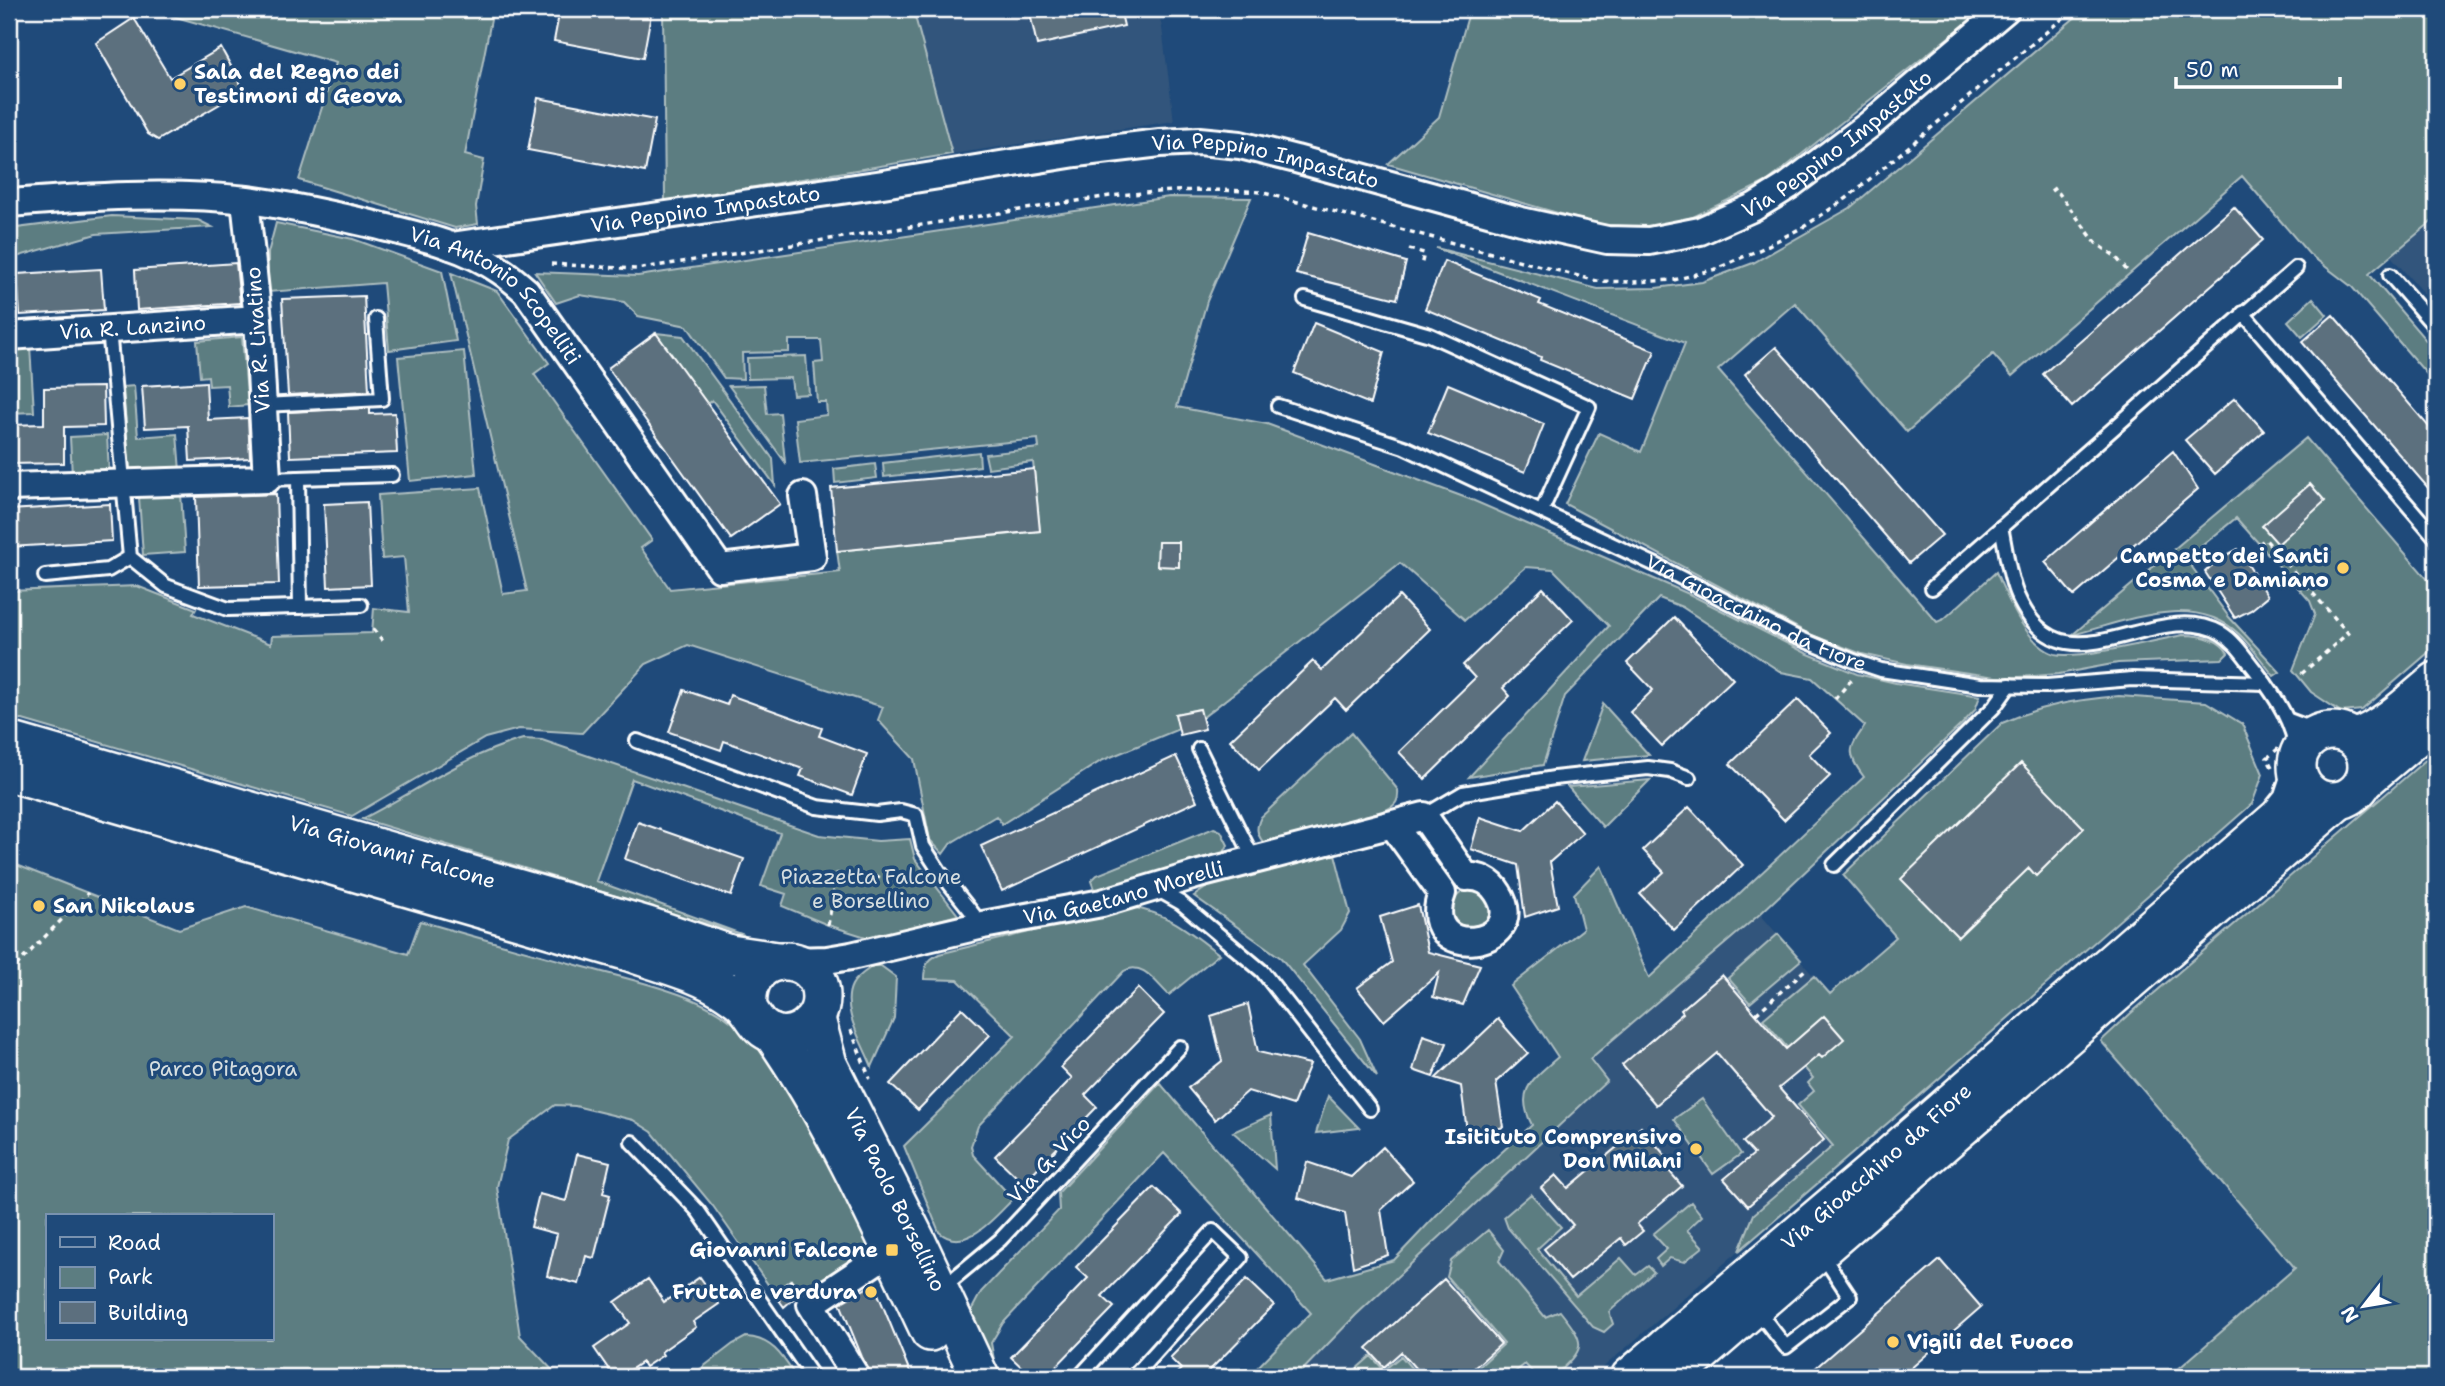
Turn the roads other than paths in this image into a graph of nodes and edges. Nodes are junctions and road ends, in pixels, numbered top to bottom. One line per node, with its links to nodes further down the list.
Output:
1 (2006, 9): 4 (street, Via Peppino Impastato)
2 (245, 200): 3 (street, Via Antonio Scopelliti); 4 (street, Via Antonio Scopelliti); 9 (street, Via R. Livatino)
3 (9, 203)
4 (451, 246): 21 (street, Via Antonio Scopelliti)
5 (2296, 268): 8 (lane)
6 (2390, 275): 11 (lane)
7 (1305, 299): 22 (lane)
8 (2244, 313): 23 (lane); 24 (lane)
9 (258, 318): 12 (street, Via R. Lanzino); 14 (street, Via R. Livatino)
10 (376, 319): 14 (lane)
11 (2436, 328)
12 (109, 329): 13 (street, Via R. Lanzino); 19 (lane)
13 (9, 337)
14 (263, 405): 18 (street, Via R. Livatino)
15 (1278, 406): 22 (lane, Via Gioacchino da Fiore)
16 (392, 475): 17 (lane)
17 (298, 478): 18 (lane); 29 (lane)
18 (267, 479): 19 (street)
19 (122, 484): 20 (street); 25 (lane)
20 (9, 487)
21 (803, 496)
22 (1542, 510): 32 (lane, Via Gioacchino da Fiore)
23 (2001, 527): 27 (lane); 31 (lane)
24 (2436, 538)
25 (130, 557): 26 (lane); 29 (lane)
26 (45, 576)
27 (1932, 588)
28 (361, 606): 29 (lane)
29 (300, 607)
30 (2436, 681): 36 (street)
31 (2265, 683): 32 (lane, Via Gioacchino da Fiore); 36 (lane)
32 (2010, 685): 44 (lane)
33 (2436, 720): 40 (street, Via Gioacchino da Fiore)
34 (9, 741): 48 (street, Via Giovanni Falcone)
35 (637, 741): 46 (lane)
36 (2312, 746): 40 (street); 40 (street); 64 (street, Via Gioacchino da Fiore)
37 (1199, 749): 43 (lane)
38 (9, 772): 50 (street, Via Giovanni Falcone)
39 (1689, 778): 41 (lane, Via Gaetano Morelli)
40 (2351, 792): 55 (street, Via Gioacchino da Fiore)
41 (1424, 816): 42 (street, Via Gaetano Morelli); 42 (street)
42 (1393, 824): 43 (street, Via Gaetano Morelli)
43 (1254, 860): 45 (street, Via Gaetano Morelli)
44 (1834, 865)
45 (1155, 888): 46 (street, Via Gaetano Morelli); 52 (lane)
46 (983, 925): 47 (street, Via Gaetano Morelli)
47 (851, 956): 48 (street, Via Gaetano Morelli); 49 (street)
48 (783, 961): 49 (street); 50 (street)
49 (819, 1007): 50 (street); 56 (street, Via Paolo Borsellino)
50 (760, 1021): 54 (street, Via Paolo Borsellino)
51 (1181, 1047): 56 (lane, Via G. Vico)
52 (1370, 1109)
53 (632, 1142): 58 (lane)
54 (891, 1250): 59 (street); 60 (street, Via Paolo Borsellino)
55 (1819, 1251): 57 (street, Via Gioacchino da Fiore); 57 (lane)
56 (937, 1286): 61 (street, Via Paolo Borsellino)
57 (1755, 1307): 65 (street, Via Gioacchino da Fiore)
58 (813, 1377)
59 (856, 1377)
60 (952, 1377)
61 (980, 1377)
62 (1079, 1377): 63 (lane)
63 (1133, 1377)
64 (1630, 1377)
65 (1674, 1377)

